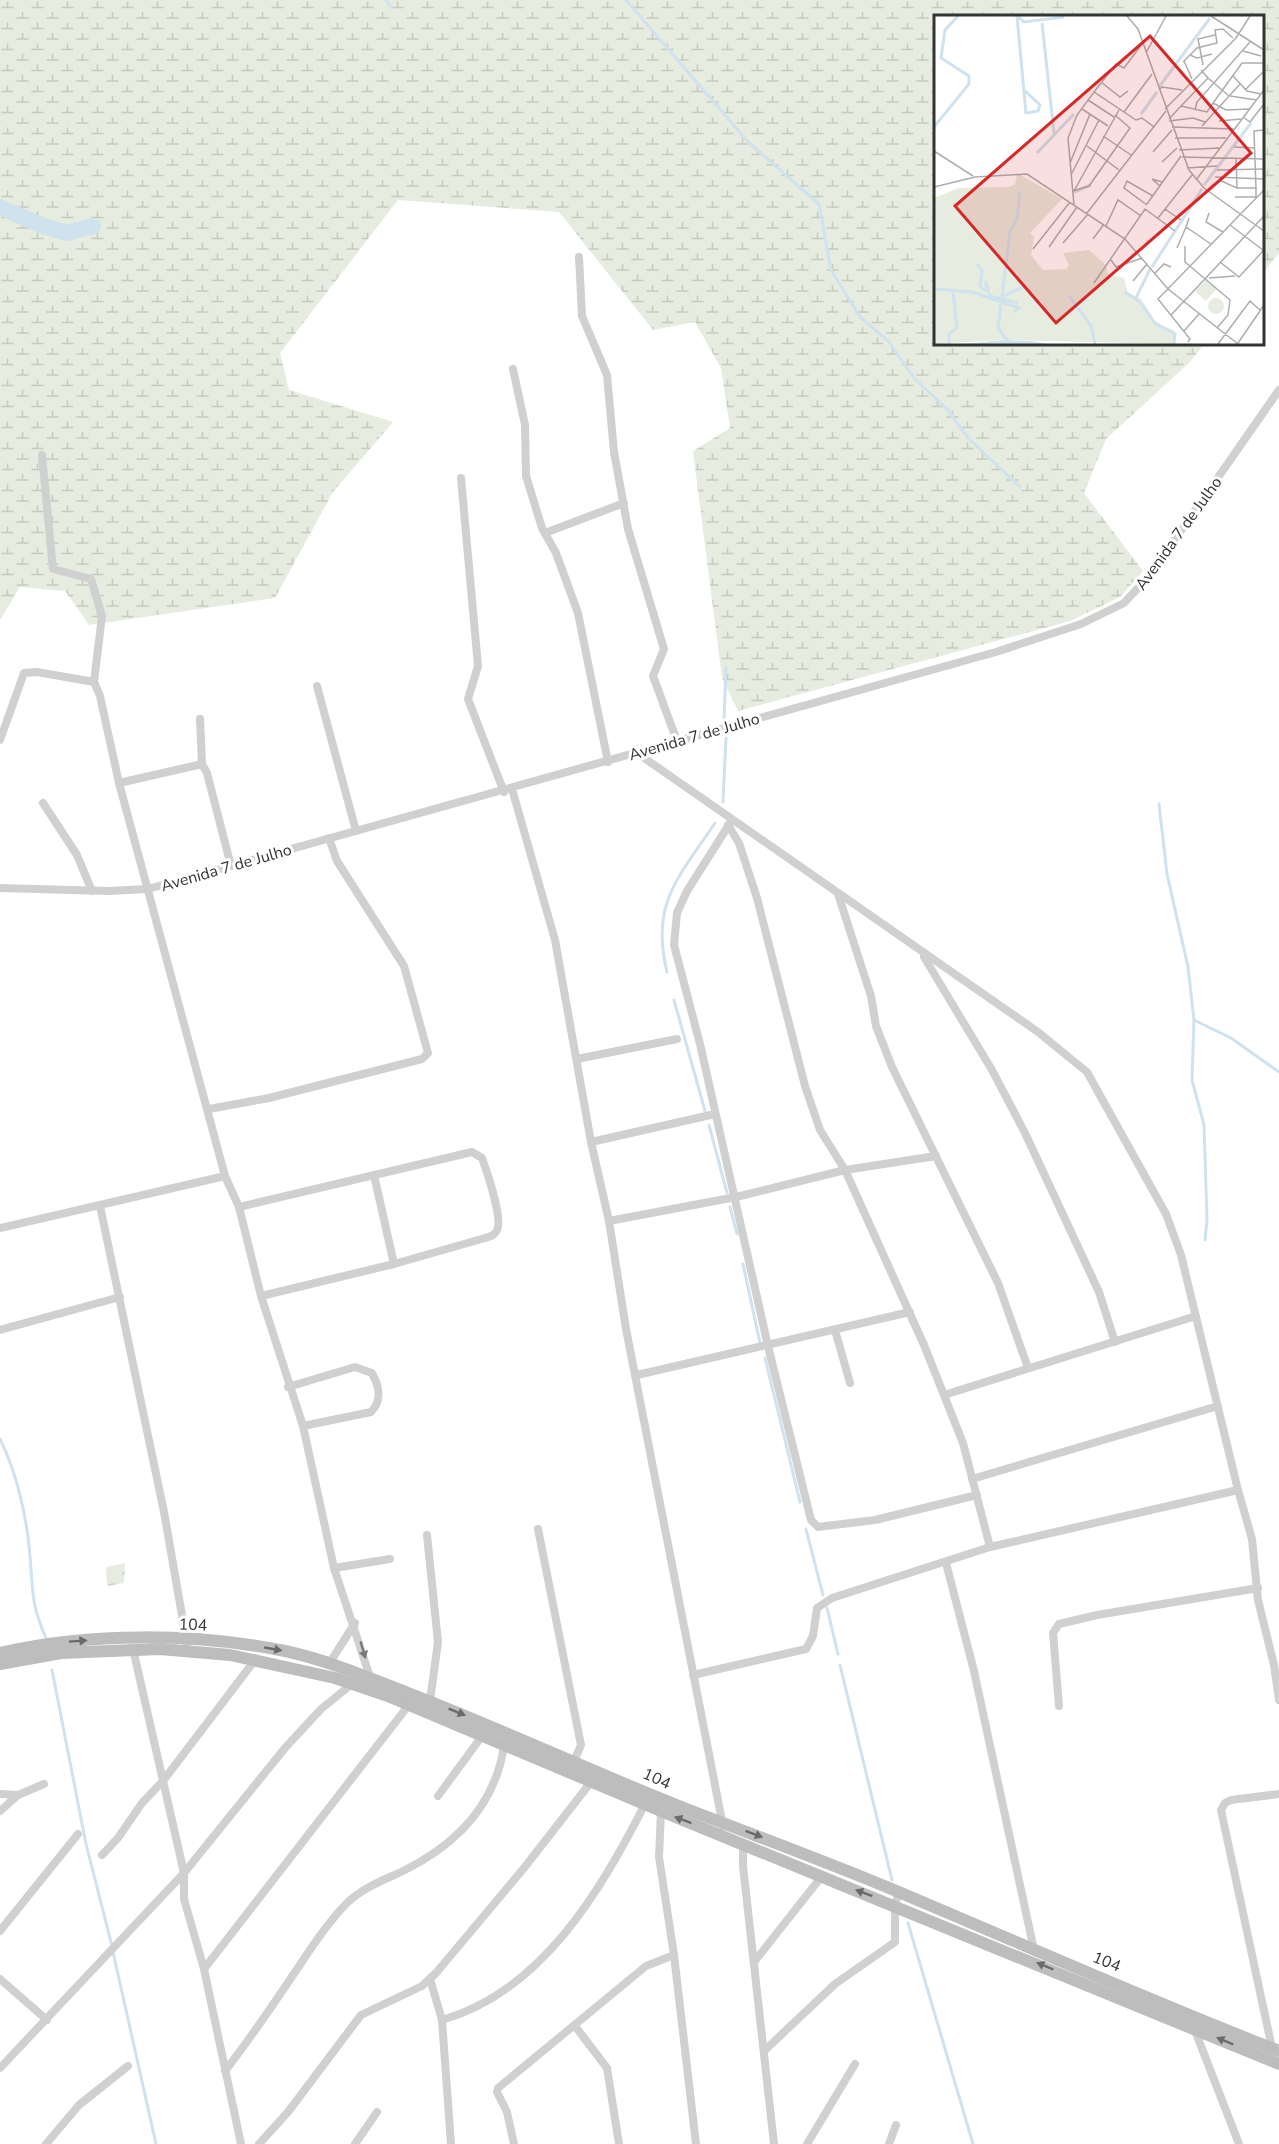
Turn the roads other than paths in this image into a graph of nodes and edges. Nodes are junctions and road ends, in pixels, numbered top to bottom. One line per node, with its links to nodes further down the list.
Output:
1 (579, 257): 6 (street)
2 (513, 369): 7 (street)
3 (1279, 390): 12 (street, Avenida 7 de Julho)
4 (42, 455): 8 (street)
5 (461, 478): 17 (street)
6 (624, 503): 7 (street); 12 (street)
7 (545, 533): 14 (street)
8 (94, 682): 11 (street); 16 (street)
9 (316, 686): 20 (street)
10 (200, 719): 15 (street)
11 (0, 740)
12 (677, 741): 13 (street, Avenida 7 de Julho)
13 (637, 753): 14 (street, Avenida 7 de Julho); 19 (street)
14 (608, 762): 17 (street, Avenida 7 de Julho)
15 (202, 764): 16 (street); 22 (street)
16 (119, 783): 24 (street)
17 (508, 790): 20 (street, Avenida 7 de Julho); 29 (street)
18 (43, 803): 25 (street)
19 (730, 822): 26 (street); 31 (street); 34 (street)
20 (356, 831): 21 (street, Avenida 7 de Julho)
21 (329, 838): 22 (street, Avenida 7 de Julho); 30 (street)
22 (231, 866): 24 (street, Avenida 7 de Julho)
23 (0, 888): 25 (street, Avenida 7 de Julho)
24 (148, 889): 25 (street, Avenida 7 de Julho); 30 (street)
25 (92, 891)
26 (838, 894): 27 (street); 33 (street)
27 (921, 952): 46 (street); 49 (street)
28 (677, 1039): 29 (street)
29 (577, 1059): 32 (street)
30 (209, 1109): 36 (street)
31 (715, 1114): 32 (street); 37 (street)
32 (591, 1142): 40 (street)
33 (936, 1156): 34 (street); 51 (street)
34 (845, 1170): 37 (street); 45 (street)
35 (374, 1175): 39 (street); 42 (street); 42 (street)
36 (225, 1176): 38 (street); 39 (street)
37 (736, 1197): 40 (street); 50 (street)
38 (100, 1206): 41 (street); 44 (street)
39 (240, 1207): 43 (street)
40 (609, 1221): 52 (street)
41 (0, 1228)
42 (394, 1264): 43 (street)
43 (261, 1296): 54 (street)
44 (120, 1298): 47 (street); 69 (street)
45 (910, 1312): 48 (street); 55 (street)
46 (1196, 1316): 49 (street); 56 (street)
47 (0, 1330)
48 (835, 1330): 50 (street); 53 (street)
49 (1115, 1342): 51 (street)
50 (768, 1346): 52 (street); 60 (street)
51 (1029, 1368): 55 (street)
52 (637, 1375): 76 (street)
53 (850, 1383)
54 (288, 1387): 57 (street); 57 (street)
55 (944, 1395): 58 (street)
56 (1218, 1406): 58 (street); 59 (street)
57 (303, 1426): 66 (street)
58 (972, 1479): 60 (street)
59 (1238, 1490): 63 (street); 67 (street)
60 (977, 1495): 63 (street)
61 (538, 1530): 85 (street)
62 (428, 1535): 80 (street)
63 (990, 1547): 65 (street)
64 (390, 1559): 66 (street)
65 (946, 1563): 76 (street); 106 (street)
66 (334, 1568): 68 (street)
67 (1258, 1588): 79 (street); 82 (street)
68 (355, 1623): 75 (street); 77 (street, one-way to 77)
69 (186, 1646): 70 (street); 71 (street, 104, one-way to 69); 73 (street); 75 (street, 104, one-way to 75)
70 (132, 1649): 71 (street); 86 (street)
71 (45, 1650): 72 (street, 104); 74 (street)
72 (0, 1653)
73 (255, 1660): 78 (street); 86 (street)
74 (0, 1664)
75 (329, 1664): 77 (street, 104)
76 (693, 1675): 96 (street)
77 (368, 1683): 78 (street); 80 (street, 104); 81 (street)
78 (352, 1684): 101 (street)
79 (1279, 1700)
80 (430, 1701): 85 (street, 104, one-way to 85)
81 (408, 1706): 83 (street); 109 (street)
82 (1059, 1706)
83 (482, 1736): 84 (street); 92 (street)
84 (504, 1746): 85 (street); 123 (street)
85 (572, 1766): 87 (street); 96 (street, 104)
86 (163, 1781): 100 (street); 101 (street)
87 (591, 1782): 93 (street); 111 (street)
88 (44, 1784): 91 (street)
89 (0, 1794): 91 (street)
90 (1279, 1794): 117 (street)
91 (18, 1795): 94 (street)
92 (438, 1796)
93 (645, 1804): 95 (street); 114 (street)
94 (0, 1811)
95 (661, 1811): 98 (street, one-way to 95); 107 (street)
96 (722, 1822): 98 (street); 103 (street, 104, one-way to 103)
97 (78, 1834): 105 (street)
98 (726, 1836): 99 (street)
99 (743, 1844): 102 (street); 108 (street)
100 (102, 1855)
101 (184, 1873): 109 (street); 113 (street)
102 (822, 1876): 104 (street, one-way to 102); 108 (street)
103 (899, 1892): 104 (street); 106 (street, 104)
104 (895, 1905): 112 (street, one-way to 104); 118 (street)
105 (0, 1931)
106 (1034, 1950): 112 (street, 104)
107 (674, 1955): 115 (street); 133 (street)
108 (754, 1962): 118 (street)
109 (204, 1969): 123 (street)
110 (0, 1979): 113 (street)
111 (430, 1979): 114 (street); 128 (street)
112 (1152, 2005): 116 (street); 117 (street, 104)
113 (47, 2020): 122 (street)
114 (442, 2020): 130 (street)
115 (576, 2026): 131 (street); 132 (street)
116 (1193, 2028): 120 (street, one-way to 116); 137 (street)
117 (1276, 2050)
118 (765, 2051): 134 (street)
119 (855, 2064): 135 (street)
120 (1279, 2064)
121 (128, 2067): 126 (street)
122 (0, 2068)
123 (225, 2071): 127 (street)
124 (377, 2112): 129 (street)
125 (896, 2124): 136 (street)
126 (46, 2144)
127 (241, 2144)
128 (259, 2144)
129 (355, 2144)
130 (451, 2144)
131 (514, 2144)
132 (619, 2144)
133 (696, 2144)
134 (774, 2144)
135 (807, 2144)
136 (889, 2144)
137 (1239, 2144)

